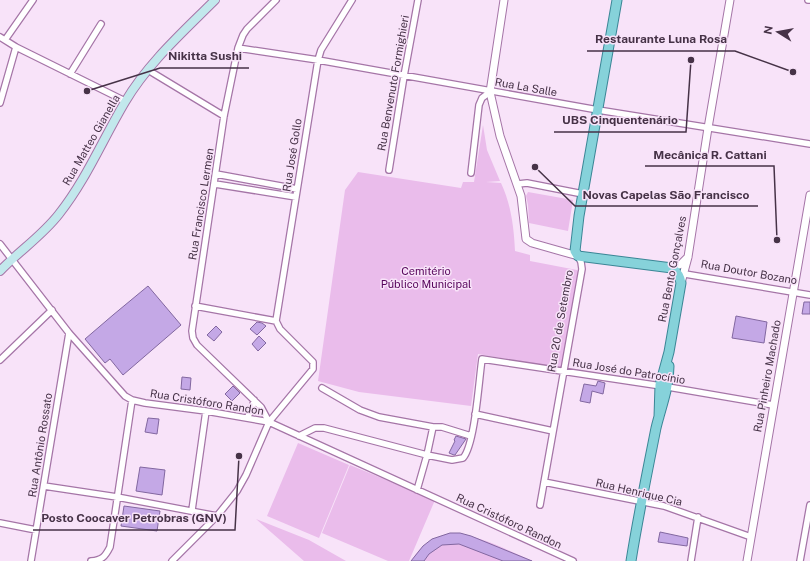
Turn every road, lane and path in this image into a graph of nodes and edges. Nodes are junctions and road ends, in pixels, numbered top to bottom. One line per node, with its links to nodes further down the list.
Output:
1 (33, 0): 10 (street)
2 (215, 0): 14 (main road, Rua Matteo Gianella)
3 (276, 0): 12 (street, Rua Francisco Lermen)
4 (352, 0): 13 (street, Rua José Gollo)
5 (418, 0): 16 (street, Rua Benvenuto Formighieri)
6 (504, 0): 17 (street)
7 (617, 0): 20 (main road, Rua 20 de Setembro)
8 (730, 0): 22 (street, Rua Bento Gonçalves)
9 (101, 24): 15 (street)
10 (2, 38): 11 (street)
11 (16, 47): 15 (street); 19 (street)
12 (238, 48): 13 (street, Rua La Salle); 21 (street, Rua Francisco Lermen)
13 (318, 60): 16 (street, Rua La Salle); 29 (street, Rua José Gollo)
14 (148, 70): 18 (main road, Rua Matteo Gianella); 21 (street)
15 (70, 74): 18 (street)
16 (404, 76): 17 (street, Rua La Salle); 24 (street, Rua Benvenuto Formighieri)
17 (490, 92): 20 (street, Rua La Salle); 25 (street); 28 (street)
18 (125, 101): 36 (main road, Rua Matteo Gianella)
19 (0, 103)
20 (598, 110): 22 (street, Rua La Salle); 30 (main road, Rua 20 de Setembro)
21 (224, 116): 26 (street, Rua Francisco Lermen)
22 (708, 128): 23 (street, Rua La Salle); 35 (street, Rua Bento Gonçalves)
23 (810, 144)
24 (389, 170)
25 (471, 173)
26 (216, 174): 27 (street, Rua Francisco Lermen); 29 (street)
27 (215, 184): 32 (street); 43 (street, Rua Francisco Lermen)
28 (518, 184): 30 (street); 34 (street)
29 (297, 189): 32 (street, Rua José Gollo)
30 (583, 194): 34 (main road, Rua 20 de Setembro)
31 (810, 195): 41 (street, Rua Pinheiro Machado)
32 (296, 197): 45 (street, Rua José Gollo)
33 (0, 244): 36 (street)
34 (578, 256): 37 (main road); 48 (street, Rua 20 de Setembro)
35 (688, 257): 37 (street, Rua Doutor Bozano); 39 (street, Rua Bento Gonçalves)
36 (6, 262): 38 (main road, Rua Matteo Gianella); 44 (street)
37 (672, 268): 40 (main road)
38 (0, 271)
39 (685, 274): 40 (street, Rua Bento Gonçalves); 41 (street, Rua Doutor Bozano)
40 (681, 283): 49 (main road, Rua Bento Gonçalves)
41 (793, 292): 42 (street, Rua Doutor Bozano); 53 (street, Rua Pinheiro Machado)
42 (810, 295)
43 (195, 306): 45 (street); 52 (street, Rua Francisco Lermen)
44 (52, 310): 46 (street); 47 (street)
45 (276, 321): 57 (street)
46 (69, 333): 51 (street); 64 (street, Rua Antônio Rossato)
47 (0, 360)
48 (564, 370): 49 (street, Rua José do Patrocínio); 55 (street, Rua José do Patrocínio); 59 (street, Rua 20 de Setembro)
49 (664, 386): 53 (street, Rua José do Patrocínio); 67 (main road, Rua Bento Gonçalves)
50 (322, 388): 58 (street)
51 (132, 400): 54 (street, Rua Cristóforo Randon); 66 (street)
52 (254, 400): 56 (street); 57 (street, Rua Francisco Lermen)
53 (774, 405): 75 (street, Rua Pinheiro Machado)
54 (206, 411): 56 (street, Rua Cristóforo Randon); 70 (street)
55 (475, 414): 59 (street); 61 (street)
56 (247, 418): 57 (street, Rua Cristóforo Randon)
57 (269, 422): 60 (street, Rua Cristóforo Randon); 71 (street)
58 (433, 427): 61 (street); 62 (street)
59 (553, 431): 63 (street, Rua 20 de Setembro)
60 (299, 436): 62 (street); 65 (street, Rua Cristóforo Randon)
61 (471, 436): 62 (street)
62 (427, 455): 65 (street)
63 (544, 482): 67 (street, Rua Henrique Cia); 68 (street, Rua 20 de Setembro)
64 (44, 486): 66 (street); 74 (street, Rua Antônio Rossato)
65 (417, 490): 79 (street, Rua Cristóforo Randon)
66 (118, 497): 70 (street); 77 (street)
67 (641, 501): 72 (street, Rua Henrique Cia); 80 (main road, Rua Bento Gonçalves)
68 (540, 505)
69 (810, 505): 83 (street)
70 (192, 510): 71 (street)
71 (217, 516): 78 (street)
72 (698, 517): 75 (street, Rua Henrique Cia); 81 (street)
73 (0, 523): 74 (street)
74 (36, 530): 76 (street, Rua Antônio Rossato)
75 (751, 536): 82 (street, Rua Pinheiro Machado)
76 (32, 561)
77 (91, 561)
78 (172, 561)
79 (573, 561)
80 (631, 561)
81 (691, 561)
82 (747, 561)
83 (800, 561)

